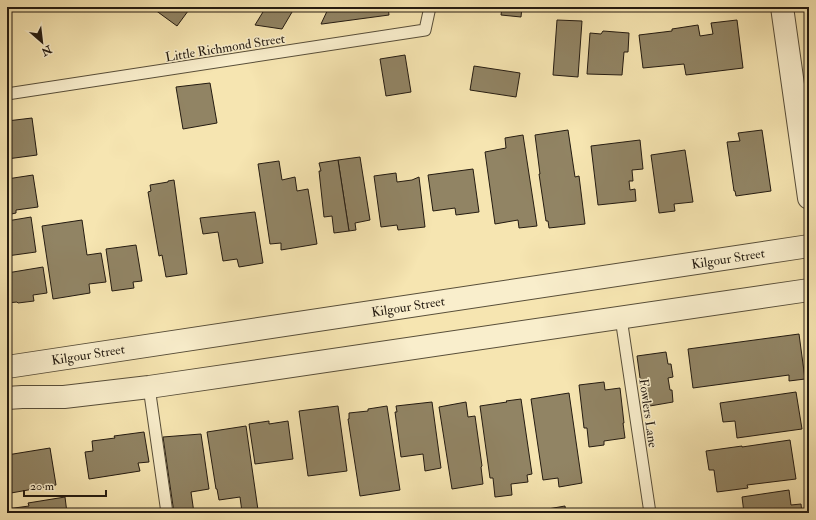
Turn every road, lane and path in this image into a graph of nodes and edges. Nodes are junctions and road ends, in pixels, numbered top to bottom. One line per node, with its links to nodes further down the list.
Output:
1 (430, 7): 3 (lane, Little Richmond Street)
2 (782, 7): 4 (street)
3 (7, 94)
4 (809, 198)
5 (809, 246): 8 (street, Kilgour Street)
6 (809, 290): 7 (street)
7 (621, 318): 9 (street); 12 (lane, Fowlers Lane)
8 (7, 367)
9 (148, 387): 10 (street); 11 (lane)
10 (7, 398)
11 (167, 513)
12 (650, 513)

